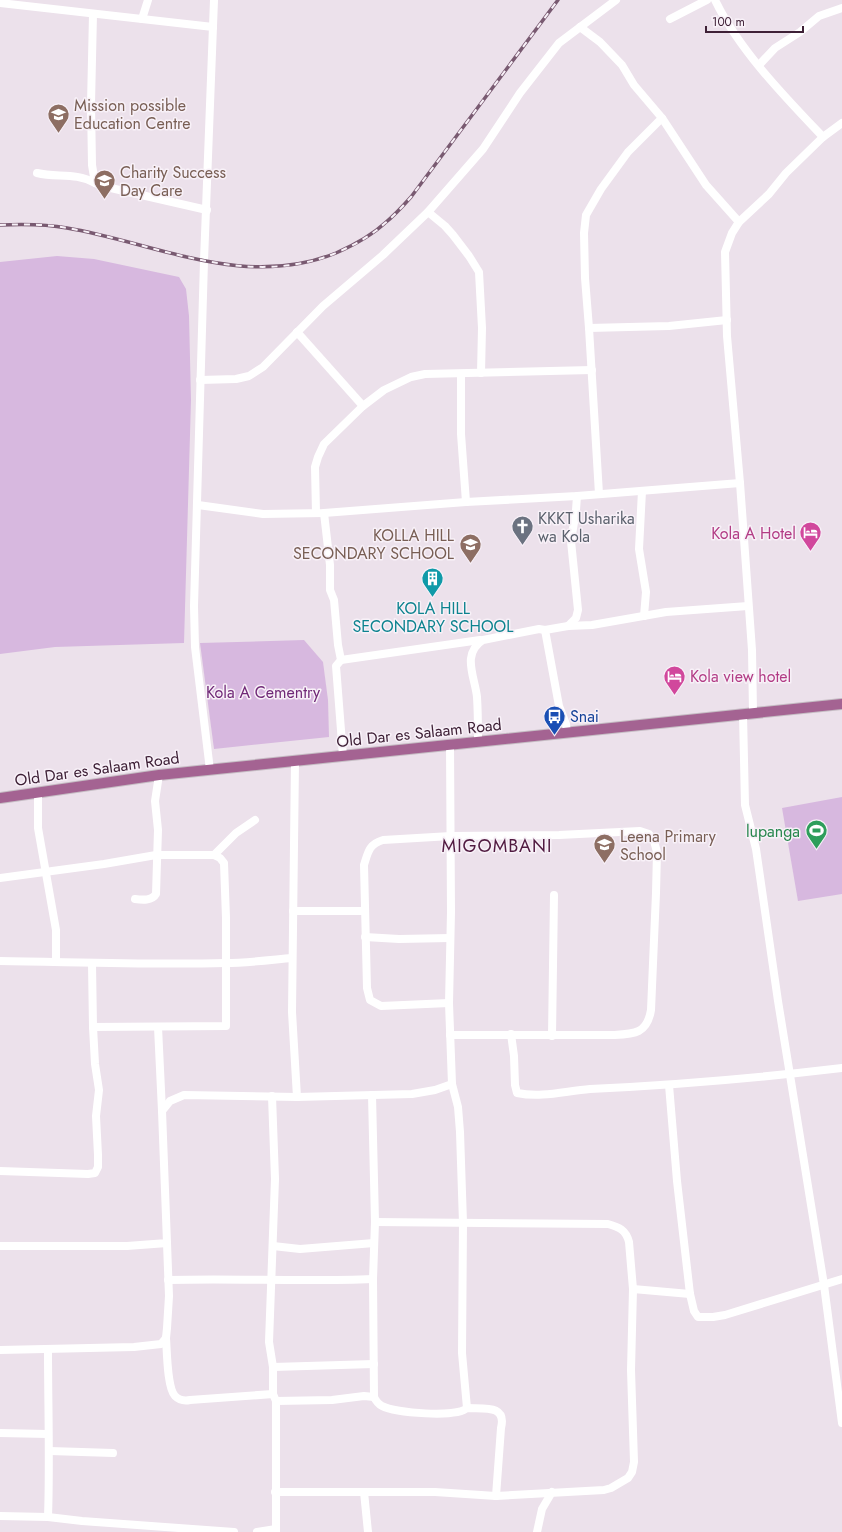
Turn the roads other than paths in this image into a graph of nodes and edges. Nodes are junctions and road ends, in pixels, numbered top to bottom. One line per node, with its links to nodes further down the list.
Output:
1 (148, 0): 10 (street)
2 (214, 0): 12 (street)
3 (616, 0): 13 (street)
4 (707, 0): 11 (street)
5 (715, 0): 14 (street)
6 (11, 2): 7 (street); 9 (street)
7 (0, 4)
8 (842, 8): 14 (street)
9 (93, 14): 10 (street); 18 (street)
10 (142, 19): 12 (street)
11 (670, 19)
12 (213, 27): 22 (street)
13 (580, 27): 15 (street); 23 (street)
14 (759, 65): 17 (street)
15 (662, 118): 24 (street); 26 (street)
16 (842, 123): 17 (street)
17 (823, 137): 24 (street)
18 (92, 165): 20 (street); 21 (street)
19 (37, 173): 20 (street)
20 (74, 176): 21 (street)
21 (95, 183): 22 (street)
22 (206, 210): 31 (street)
23 (428, 212): 27 (street); 29 (street)
24 (739, 222): 25 (street)
25 (727, 320): 26 (street); 34 (street)
26 (589, 328): 28 (street)
27 (297, 332): 31 (street); 33 (street)
28 (592, 370): 29 (street); 36 (street)
29 (478, 373): 30 (street); 32 (street)
30 (461, 374): 32 (street); 33 (street)
31 (200, 380): 39 (street)
32 (461, 390): 38 (street)
33 (363, 406): 40 (street)
34 (740, 483): 35 (street); 41 (street)
35 (642, 491): 36 (street); 42 (street)
36 (599, 494): 37 (street)
37 (577, 496): 38 (street); 43 (street)
38 (466, 502): 40 (street)
39 (198, 505): 40 (street); 54 (street)
40 (320, 513): 46 (street)
41 (748, 606): 42 (street); 48 (street)
42 (644, 616): 43 (street)
43 (568, 626): 44 (street)
44 (545, 630): 45 (street); 49 (street)
45 (483, 640): 46 (street); 50 (street)
46 (341, 660): 52 (street)
47 (842, 704): 48 (main road, Old Dar es Salaam Road)
48 (748, 713): 49 (main road, Old Dar es Salaam Road); 82 (street)
49 (567, 733): 50 (main road, Old Dar es Salaam Road)
50 (478, 741): 51 (main road, Old Dar es Salaam Road)
51 (450, 745): 52 (main road, Old Dar es Salaam Road); 59 (street)
52 (343, 756): 53 (main road, Old Dar es Salaam Road)
53 (295, 761): 54 (main road, Old Dar es Salaam Road); 66 (street)
54 (210, 770): 55 (main road, Old Dar es Salaam Road)
55 (159, 775): 56 (main road, Old Dar es Salaam Road); 60 (street)
56 (38, 793): 57 (main road, Old Dar es Salaam Road); 62 (street)
57 (0, 798)
58 (255, 820): 61 (street)
59 (450, 836): 67 (street); 69 (street); 80 (street)
60 (156, 855): 61 (street); 62 (street); 65 (street)
61 (214, 855): 73 (street)
62 (45, 872): 63 (street); 72 (street)
63 (0, 878)
64 (554, 895): 80 (street)
65 (135, 899)
66 (293, 911): 67 (street); 70 (street)
67 (365, 911): 68 (street)
68 (366, 937): 69 (street); 75 (street)
69 (450, 938): 75 (street)
70 (292, 958): 73 (street); 87 (street)
71 (0, 961): 72 (street)
72 (56, 961): 74 (street)
73 (226, 963): 74 (street); 77 (street)
74 (92, 964): 76 (street)
75 (449, 1003): 79 (street)
76 (93, 1027): 77 (street); 89 (street)
77 (158, 1027): 88 (street)
78 (511, 1034): 79 (street); 80 (street); 84 (street)
79 (450, 1035): 83 (street)
80 (552, 1036)
81 (842, 1068): 82 (street)
82 (791, 1074): 84 (street); 100 (street)
83 (452, 1084): 85 (street); 91 (street)
84 (669, 1085): 102 (street)
85 (372, 1095): 87 (street); 90 (street)
86 (272, 1096): 87 (street); 88 (street); 95 (street)
87 (297, 1097)
88 (162, 1110): 92 (street)
89 (0, 1171)
90 (375, 1222): 91 (street); 93 (street)
91 (463, 1223): 101 (street); 110 (street)
92 (167, 1243): 94 (street); 98 (street)
93 (374, 1243): 95 (street); 96 (street)
94 (0, 1246)
95 (273, 1246): 99 (street)
96 (373, 1279): 99 (street); 106 (street)
97 (842, 1279): 100 (street)
98 (168, 1280): 99 (street); 103 (street)
99 (271, 1280): 107 (street)
100 (824, 1285): 102 (street); 111 (street)
101 (633, 1289): 102 (street); 118 (street)
102 (690, 1294)
103 (166, 1338): 105 (street); 109 (street)
104 (0, 1350): 105 (street)
105 (48, 1350): 113 (street)
106 (374, 1364): 107 (street); 108 (street)
107 (273, 1367): 109 (street)
108 (374, 1397): 109 (street); 110 (street)
109 (274, 1398): 116 (street)
110 (467, 1408): 120 (street)
111 (842, 1420)
112 (0, 1433): 113 (street)
113 (48, 1434): 114 (street)
114 (50, 1451): 115 (street); 123 (street)
115 (113, 1453)
116 (275, 1492): 117 (street); 124 (street)
117 (364, 1492): 120 (street); 127 (street)
118 (552, 1492): 119 (street); 121 (street)
119 (536, 1494): 120 (street); 121 (street)
120 (496, 1496)
121 (546, 1501): 128 (street)
122 (0, 1516): 123 (street)
123 (48, 1517): 125 (street)
124 (276, 1530): 126 (street)
125 (234, 1532)
126 (257, 1532)
127 (368, 1532)
128 (538, 1532)

